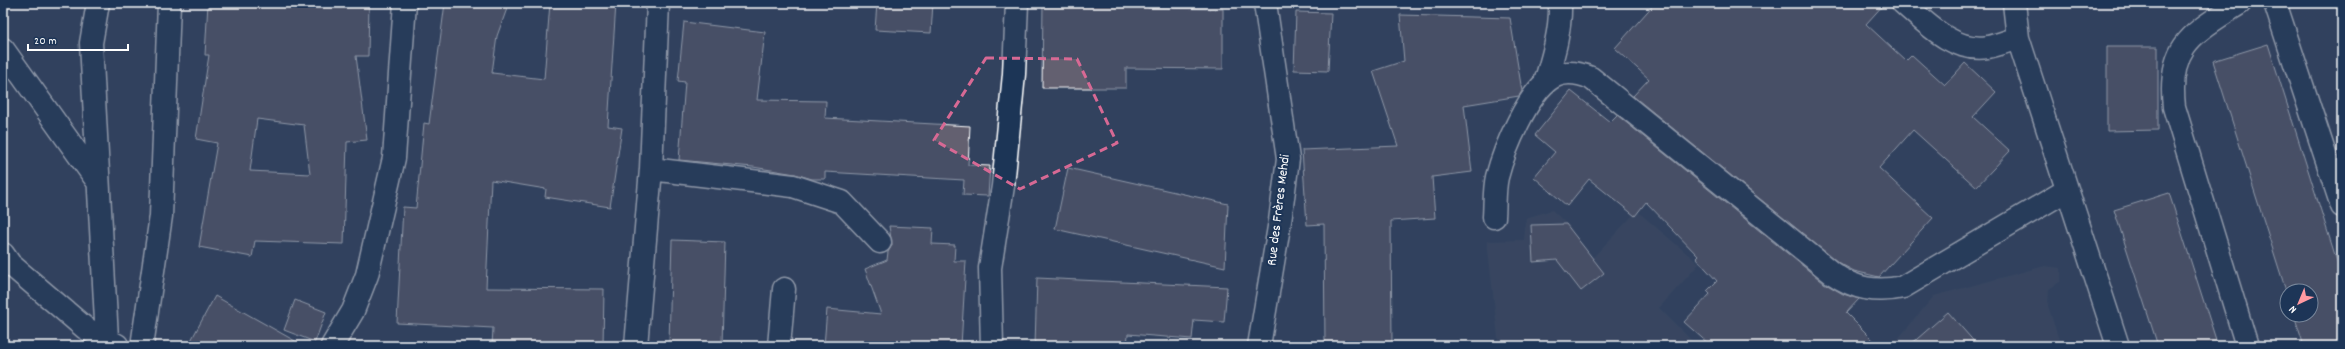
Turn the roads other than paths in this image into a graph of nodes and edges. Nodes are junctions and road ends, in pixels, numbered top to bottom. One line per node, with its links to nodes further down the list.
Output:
1 (98, 3): 16 (street)
2 (169, 3): 24 (street)
3 (405, 3): 25 (street)
4 (658, 3): 15 (street)
5 (1017, 3): 28 (street)
6 (1265, 3): 29 (street, Rue des Frères Mehdi)
7 (1560, 3): 14 (street)
8 (1902, 3): 12 (street)
9 (2014, 3): 12 (street)
10 (2240, 3): 31 (street)
11 (2275, 3): 18 (street)
12 (2018, 38): 17 (street)
13 (3, 49): 16 (street)
14 (1545, 83): 17 (street); 19 (street)
15 (651, 169): 20 (street); 26 (street)
16 (98, 182): 23 (street)
17 (2067, 190): 30 (street)
18 (2342, 206)
19 (1494, 217)
20 (880, 242)
21 (3, 254): 23 (street)
22 (784, 289): 27 (street)
23 (113, 343)
24 (142, 346)
25 (332, 346)
26 (636, 346)
27 (779, 346)
28 (992, 346)
29 (1259, 346)
30 (2118, 346)
31 (2246, 346)

